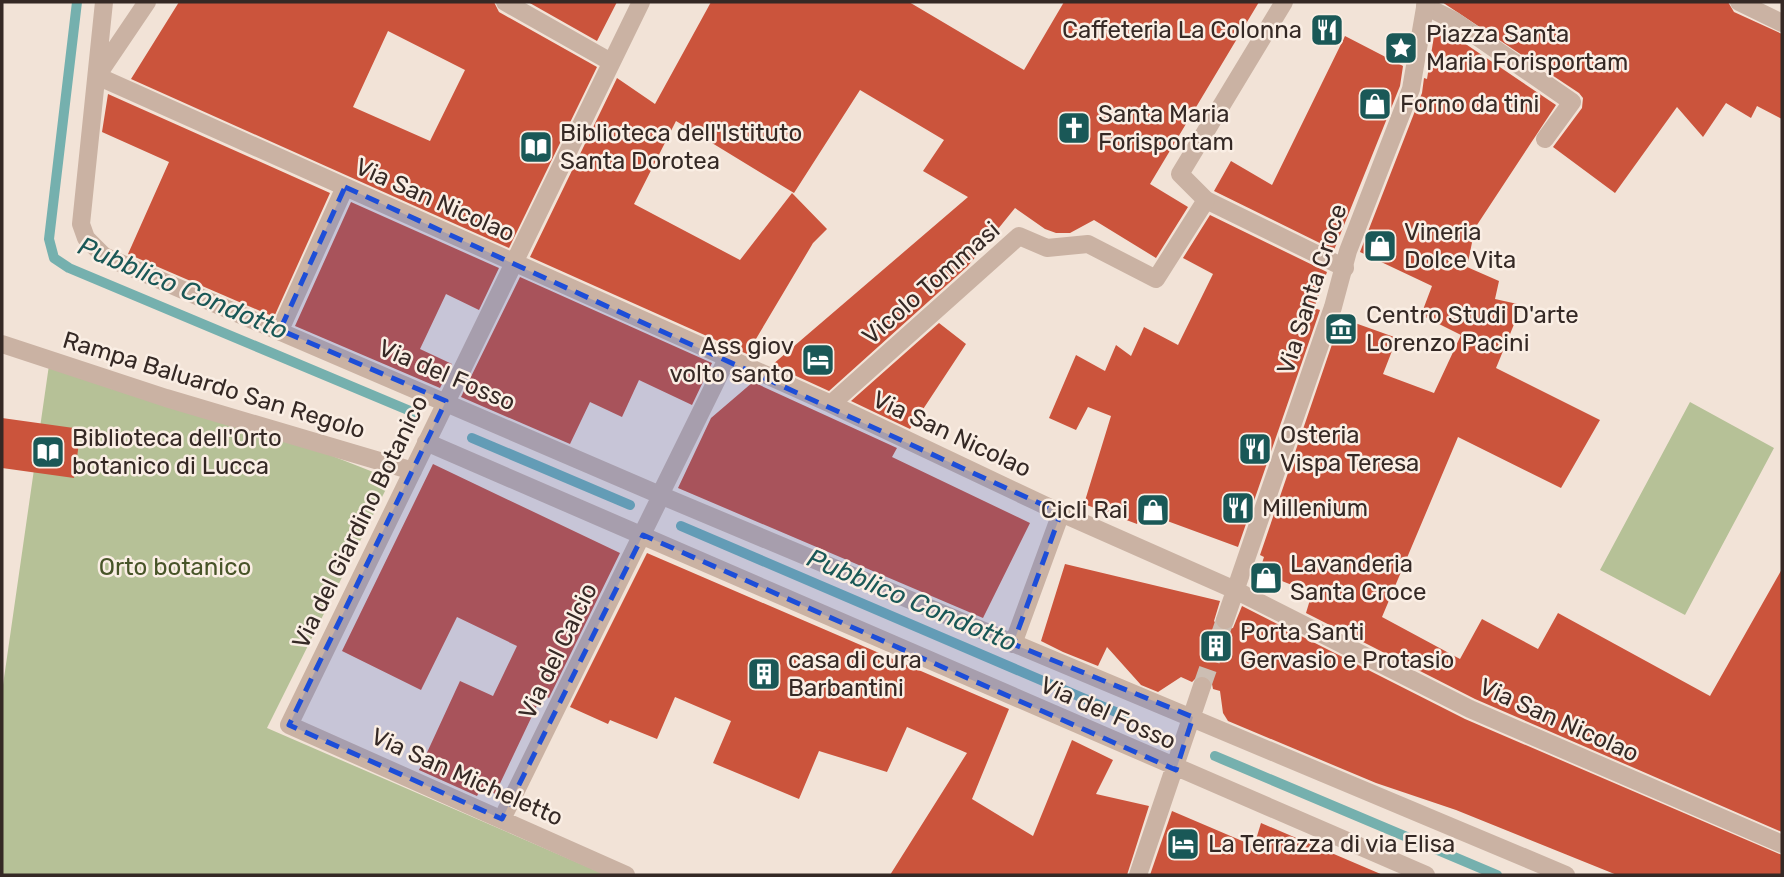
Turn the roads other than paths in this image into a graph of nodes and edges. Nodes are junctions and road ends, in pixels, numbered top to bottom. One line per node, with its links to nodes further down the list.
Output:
1 (104, 2): 10 (street, Via del Fosso)
2 (147, 2): 10 (street)
3 (505, 2): 9 (street)
4 (641, 2): 9 (street, Via del Giardino Botanico)
5 (1284, 2): 13 (street)
6 (1739, 2): 8 (street)
7 (1425, 4): 11 (street); 15 (street, Via Santa Croce)
8 (1782, 23)
9 (611, 62): 14 (street, Via del Giardino Botanico)
10 (97, 76): 12 (street, Via San Nicolao); 16 (street, Via del Fosso)
11 (1545, 139)
12 (345, 187): 14 (street, Via San Nicolao); 16 (street)
13 (1206, 200): 15 (street); 19 (street, Vicolo Tommasi)
14 (513, 261): 18 (street, Via San Nicolao); 20 (street, Via del Giardino Botanico)
15 (1345, 268): 26 (street, Via Santa Croce)
16 (280, 330): 20 (street, Via del Fosso)
17 (2, 344): 22 (street, Rampa Baluardo San Regolo)
18 (727, 359): 19 (street, Via San Nicolao); 23 (street, Via del Calcio)
19 (831, 404): 24 (street, Via San Nicolao)
20 (443, 406): 21 (street, Via del Giardino Botanico); 23 (street, Via del Fosso)
21 (428, 437): 22 (street, Via del Giardino Botanico); 25 (street, Via del Fosso)
22 (413, 471): 31 (street, Via del Giardino Botanico)
23 (658, 499): 25 (street, Via del Calcio); 28 (street, Via del Fosso)
24 (1062, 513): 26 (street, Via San Nicolao); 28 (street)
25 (645, 529): 32 (street, Via del Fosso); 33 (street, Via del Calcio)
26 (1235, 590): 27 (street, Via Santa Croce); 34 (street, Via San Nicolao)
27 (1225, 620)
28 (1013, 644): 30 (street, Via del Fosso)
29 (1202, 686): 30 (street)
30 (1193, 717): 32 (street); 38 (street, Via del Fosso)
31 (289, 725): 33 (street, Via San Micheletto)
32 (1176, 769): 36 (street); 37 (street, Via del Fosso)
33 (502, 819): 35 (street, Via San Micheletto)
34 (1782, 844)
35 (626, 875)
36 (1138, 875)
37 (1426, 875)
38 (1566, 875)

